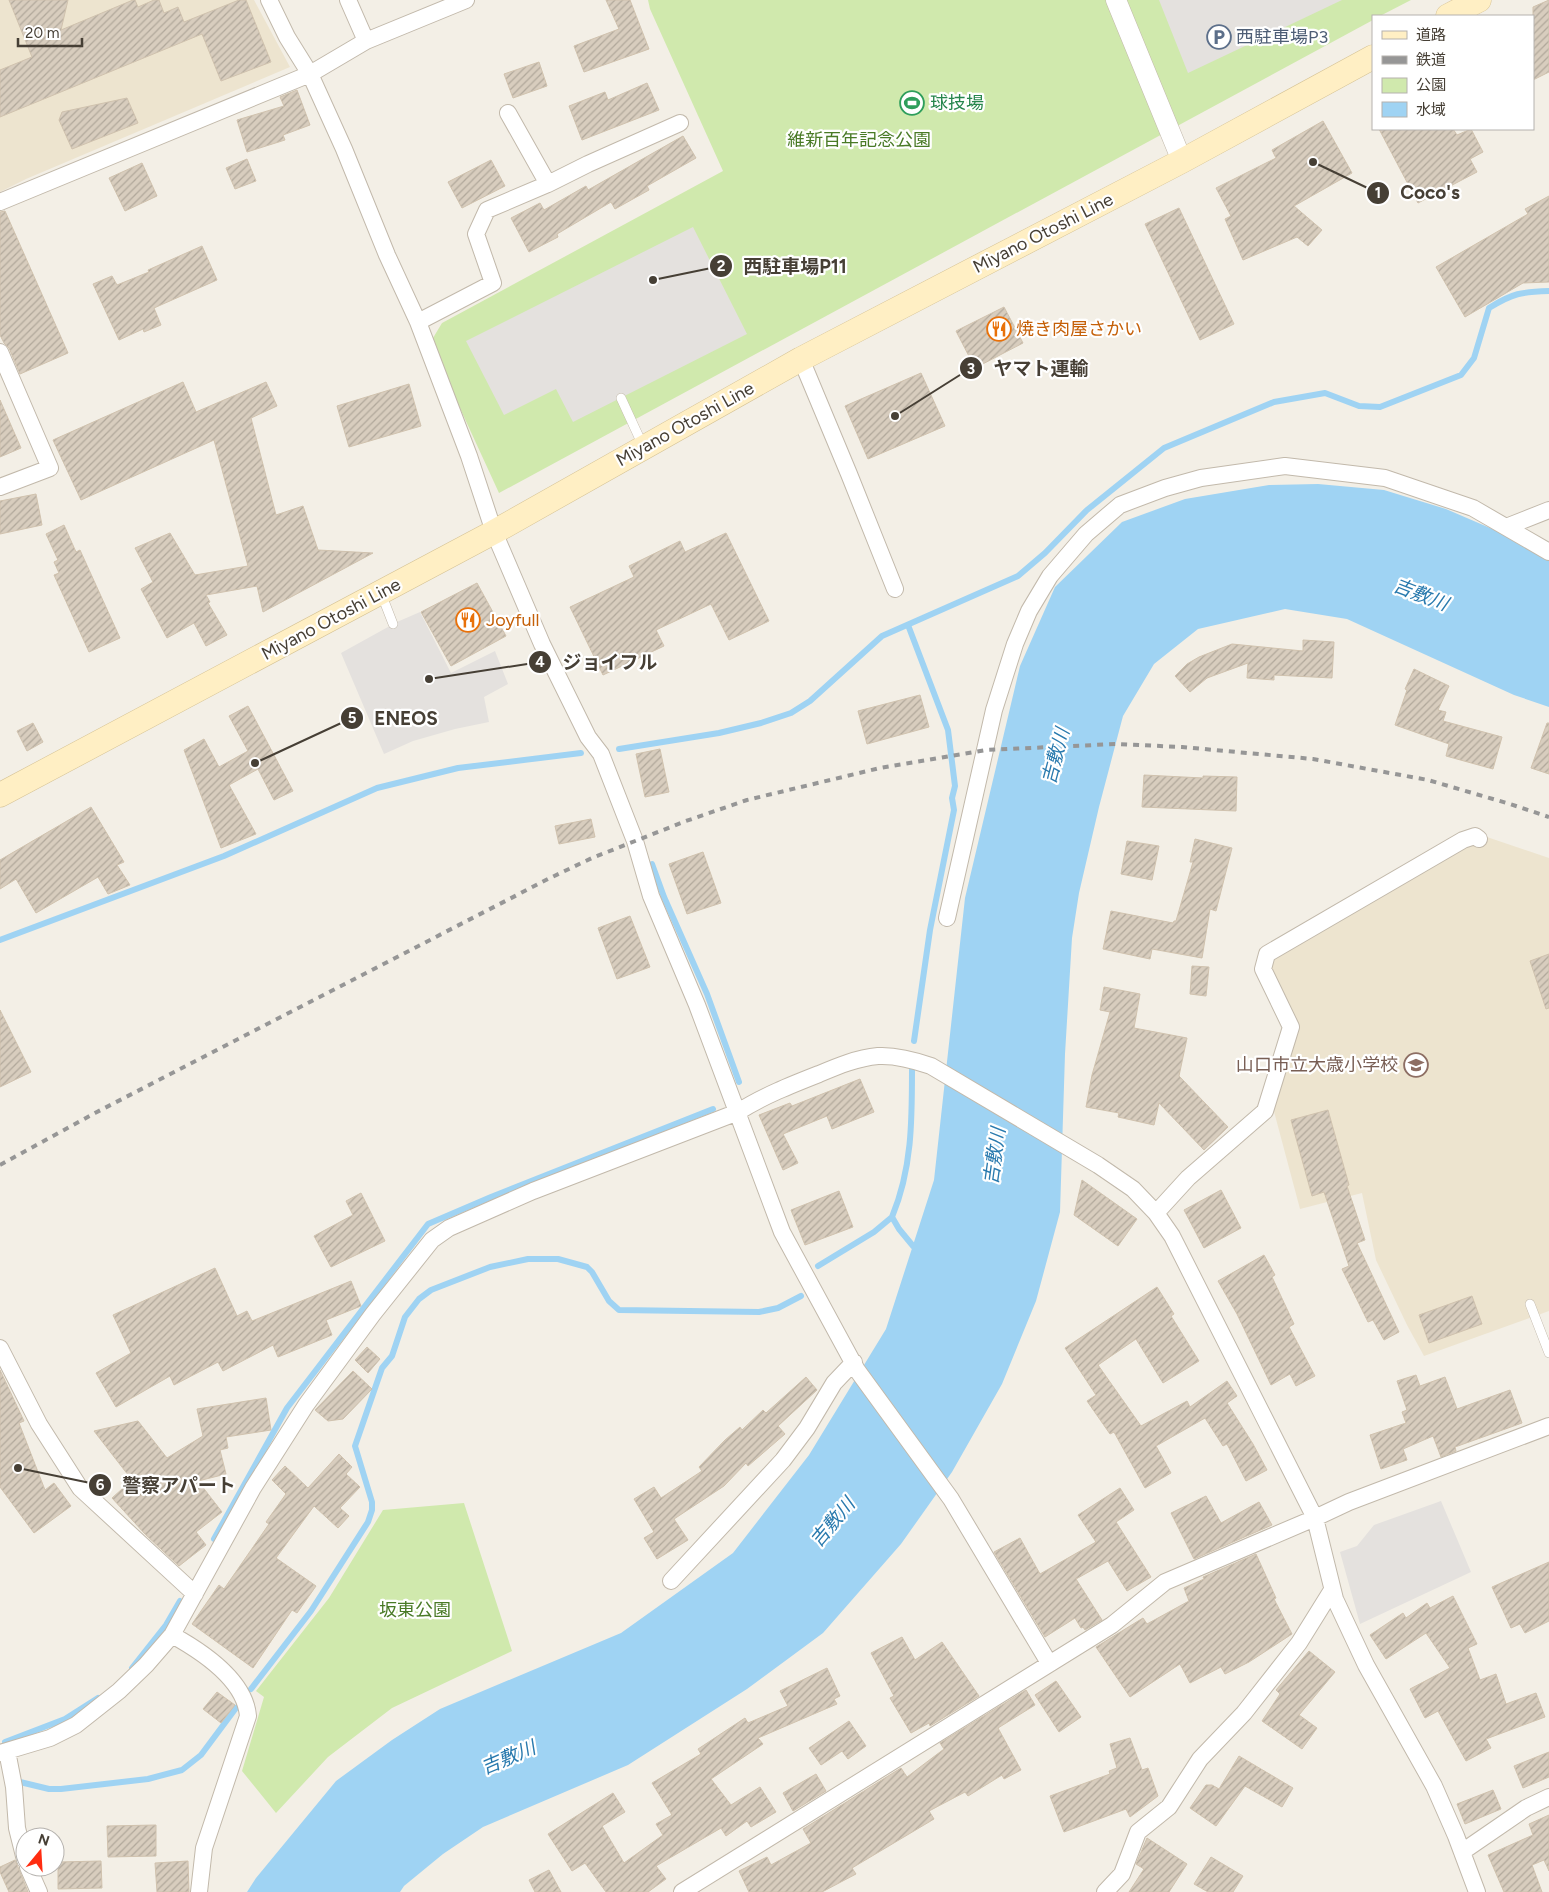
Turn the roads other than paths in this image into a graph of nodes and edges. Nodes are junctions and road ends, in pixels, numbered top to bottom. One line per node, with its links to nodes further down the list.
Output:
1 (269, 0): 9 (street)
2 (348, 0): 7 (street)
3 (466, 0): 7 (street)
4 (1116, 0): 12 (street)
5 (1479, 0): 6 (main road)
6 (1450, 15)
7 (366, 41): 9 (street)
8 (1372, 58): 12 (main road, Miyano Otoshi Line)
9 (310, 74): 14 (street); 15 (street)
10 (508, 113): 13 (street)
11 (680, 123): 13 (street)
12 (1182, 161): 17 (main road, Miyano Otoshi Line)
13 (548, 184): 15 (street)
14 (0, 202)
15 (418, 322): 23 (street)
16 (0, 352): 20 (street)
17 (801, 359): 19 (main road, Miyano Otoshi Line); 25 (street)
18 (621, 398): 19 (lane)
19 (644, 448): 23 (main road, Miyano Otoshi Line)
20 (0, 486)
21 (1549, 510): 22 (street)
22 (1506, 527): 24 (street); 30 (street)
23 (494, 532): 26 (main road, Miyano Otoshi Line); 31 (street)
24 (1549, 552)
25 (894, 589)
26 (381, 593): 27 (lane); 28 (main road, Miyano Otoshi Line)
27 (393, 624)
28 (0, 795)
29 (1479, 839): 32 (street)
30 (947, 918)
31 (738, 1112): 32 (street); 36 (street); 41 (street)
32 (1156, 1213): 38 (street)
33 (1530, 1304): 35 (lane)
34 (0, 1348): 41 (street)
35 (1549, 1352)
36 (856, 1366): 39 (street); 43 (street)
37 (1549, 1426): 38 (street)
38 (1315, 1518): 40 (street); 43 (street)
39 (670, 1582)
40 (1332, 1590): 47 (street); 52 (street)
41 (194, 1594): 42 (street)
42 (172, 1635): 44 (street); 50 (street)
43 (1049, 1663): 51 (street)
44 (4, 1752): 46 (street)
45 (1549, 1797): 47 (street)
46 (17, 1827)
47 (1462, 1852): 53 (street)
48 (32, 1877): 49 (street)
49 (39, 1892)
50 (199, 1892)
51 (682, 1892)
52 (1105, 1892)
53 (1477, 1892)

